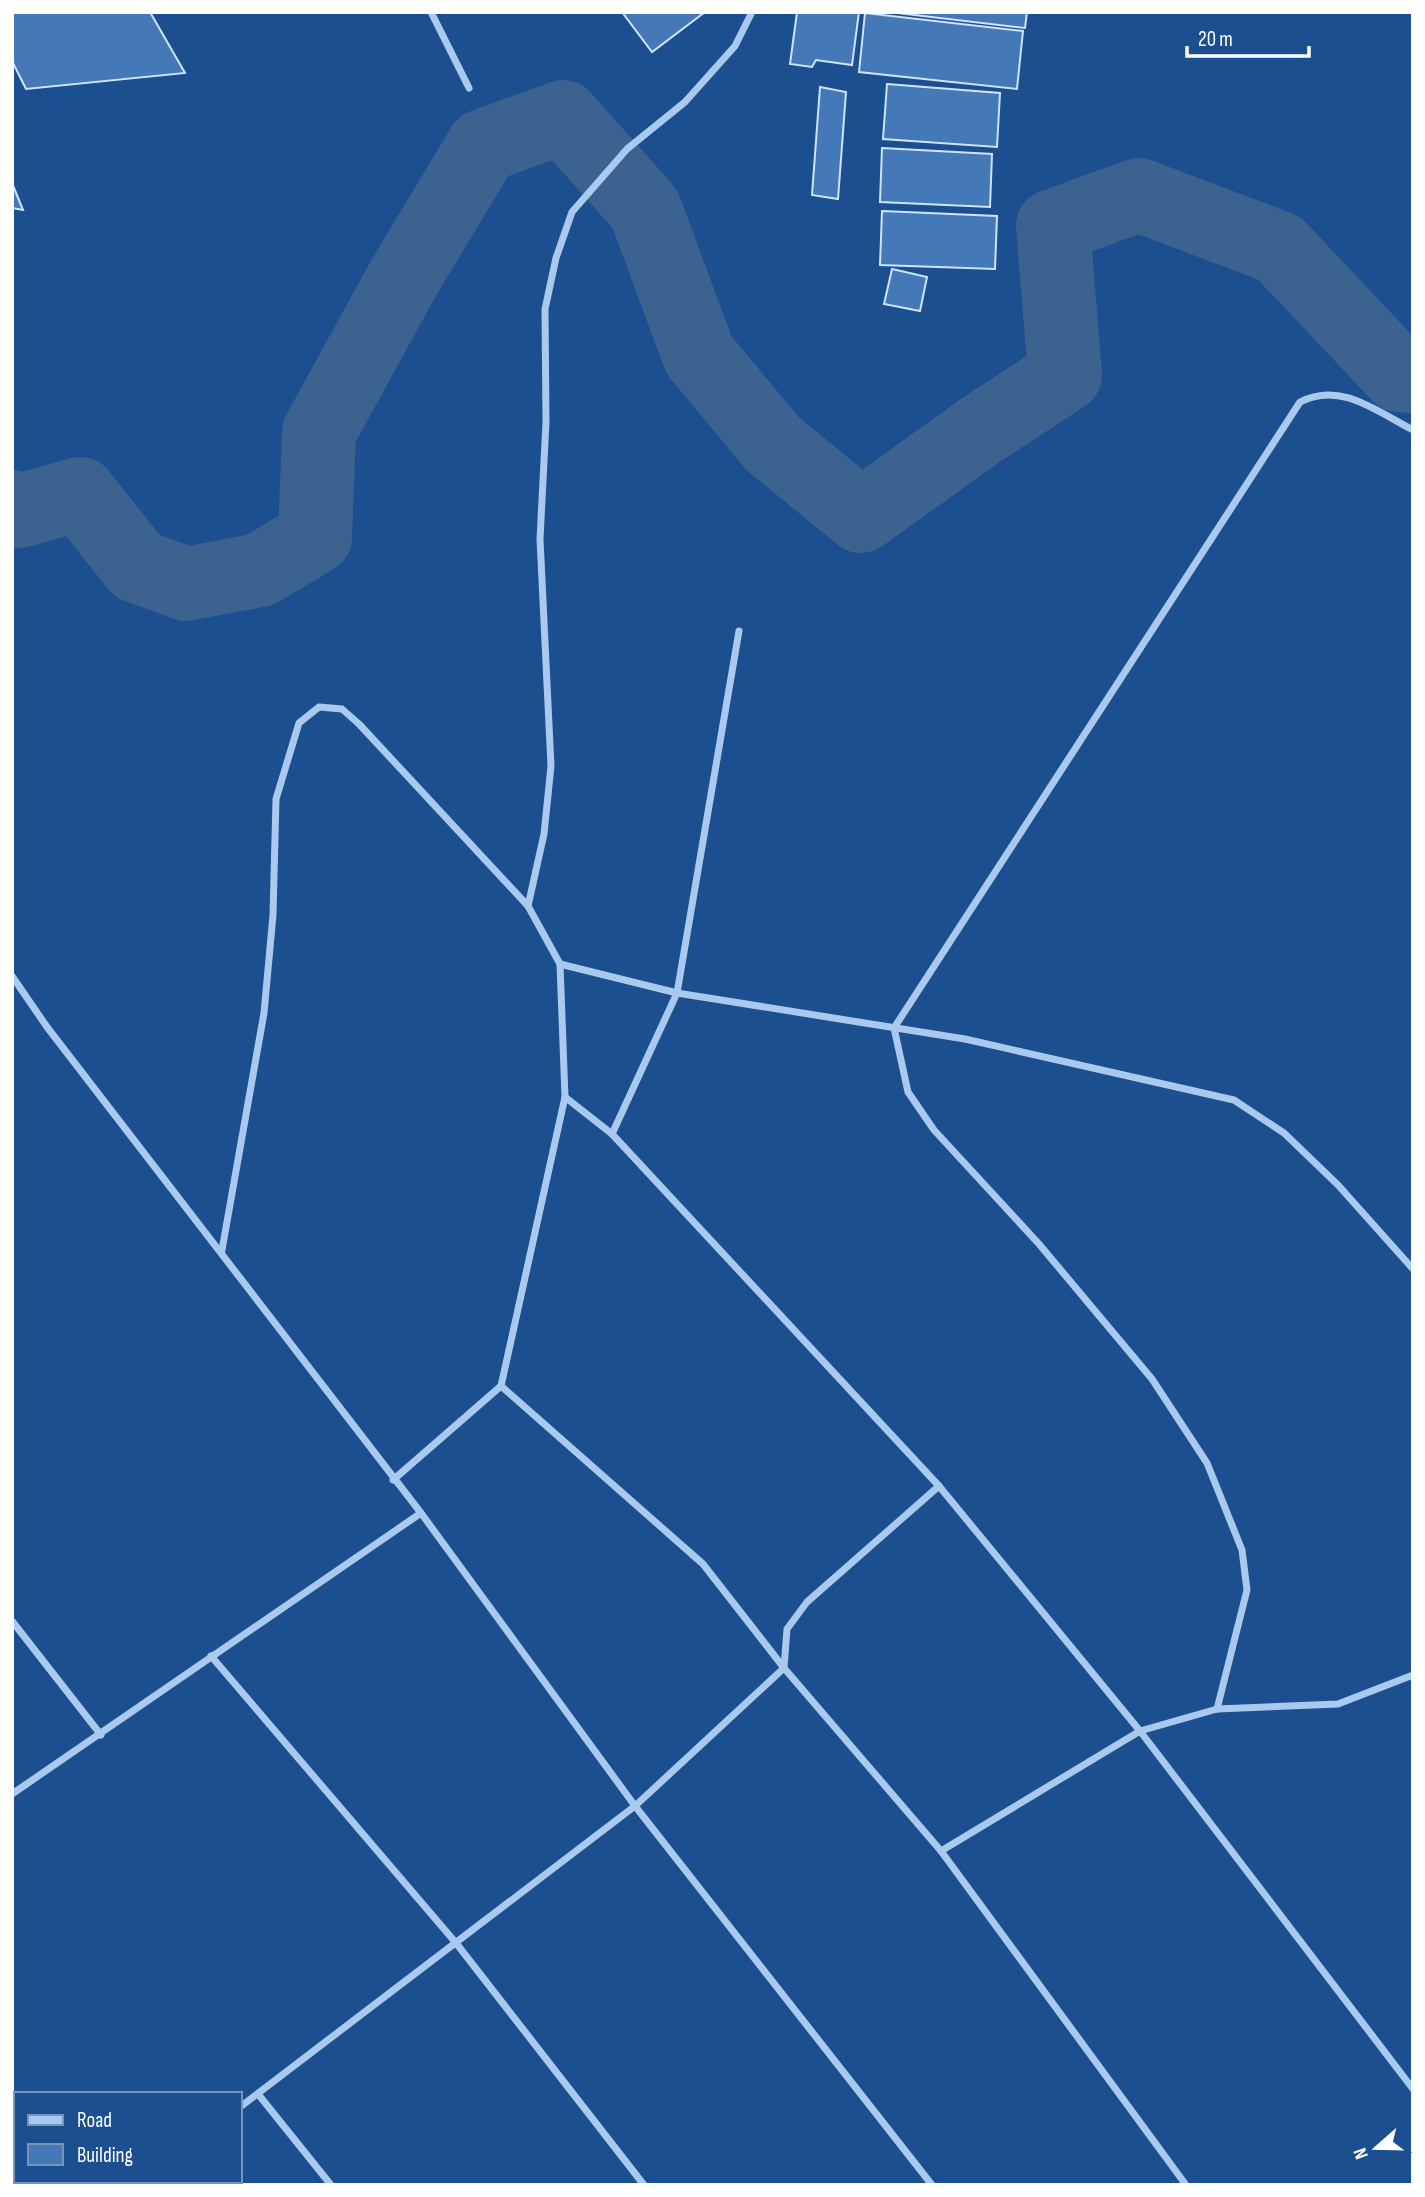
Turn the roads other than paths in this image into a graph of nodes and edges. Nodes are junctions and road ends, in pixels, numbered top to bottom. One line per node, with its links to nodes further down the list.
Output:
1 (431, 12): 3 (street)
2 (752, 12): 6 (street)
3 (469, 88)
4 (1413, 430): 10 (street)
5 (739, 631): 9 (street)
6 (528, 906): 7 (street); 13 (street)
7 (560, 964): 9 (street); 11 (street)
8 (12, 976): 13 (street)
9 (677, 993): 10 (street); 12 (street)
10 (894, 1028): 14 (street); 23 (street)
11 (565, 1097): 12 (street); 15 (street)
12 (612, 1135): 17 (street)
13 (222, 1250): 16 (street)
14 (1413, 1269)
15 (501, 1386): 16 (street); 21 (street)
16 (393, 1480): 18 (street)
17 (939, 1486): 21 (street); 24 (street)
18 (421, 1513): 20 (street); 27 (street)
19 (12, 1621): 25 (street)
20 (211, 1656): 25 (street); 29 (street)
21 (784, 1668): 27 (street); 28 (street)
22 (1413, 1675): 23 (street)
23 (1216, 1709): 24 (street)
24 (1140, 1731): 28 (street); 30 (street)
25 (101, 1735): 26 (street)
26 (12, 1794)
27 (635, 1806): 29 (street); 35 (street)
28 (941, 1851): 36 (street)
29 (456, 1943): 31 (street); 34 (street)
30 (1413, 2089)
31 (258, 2094): 32 (street); 33 (street)
32 (242, 2106)
33 (331, 2185)
34 (644, 2185)
35 (932, 2185)
36 (1186, 2185)

